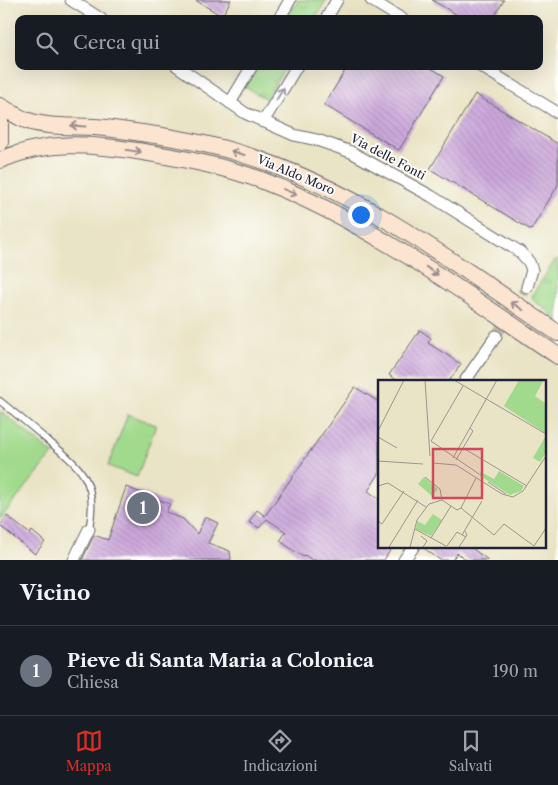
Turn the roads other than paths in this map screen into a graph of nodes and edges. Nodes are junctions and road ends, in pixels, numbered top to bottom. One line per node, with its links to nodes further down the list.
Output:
1 (71, 0): 5 (street)
2 (290, 0): 6 (street)
3 (337, 0): 7 (street)
4 (371, 0): 8 (street)
5 (95, 15)
6 (281, 15)
7 (328, 15)
8 (395, 15)
9 (183, 70): 13 (street, Via delle Fonti)
10 (250, 70): 13 (street)
11 (295, 70): 17 (street, one-way to 11)
12 (487, 70): 15 (street)
13 (230, 103): 17 (street, Via delle Fonti)
14 (0, 106): 21 (street, Via Aldo Moro, one-way to 14)
15 (558, 113)
16 (0, 121): 18 (street)
17 (263, 122): 20 (street, Via delle Fonti)
18 (0, 143)
19 (0, 160): 23 (street, Via Aldo Moro, one-way to 23)
20 (527, 288)
21 (558, 333)
22 (496, 336): 24 (street)
23 (558, 356)
24 (466, 380)
25 (0, 401): 26 (lane)
26 (89, 529): 28 (street)
27 (413, 548): 29 (street)
28 (74, 560)
29 (404, 560)

